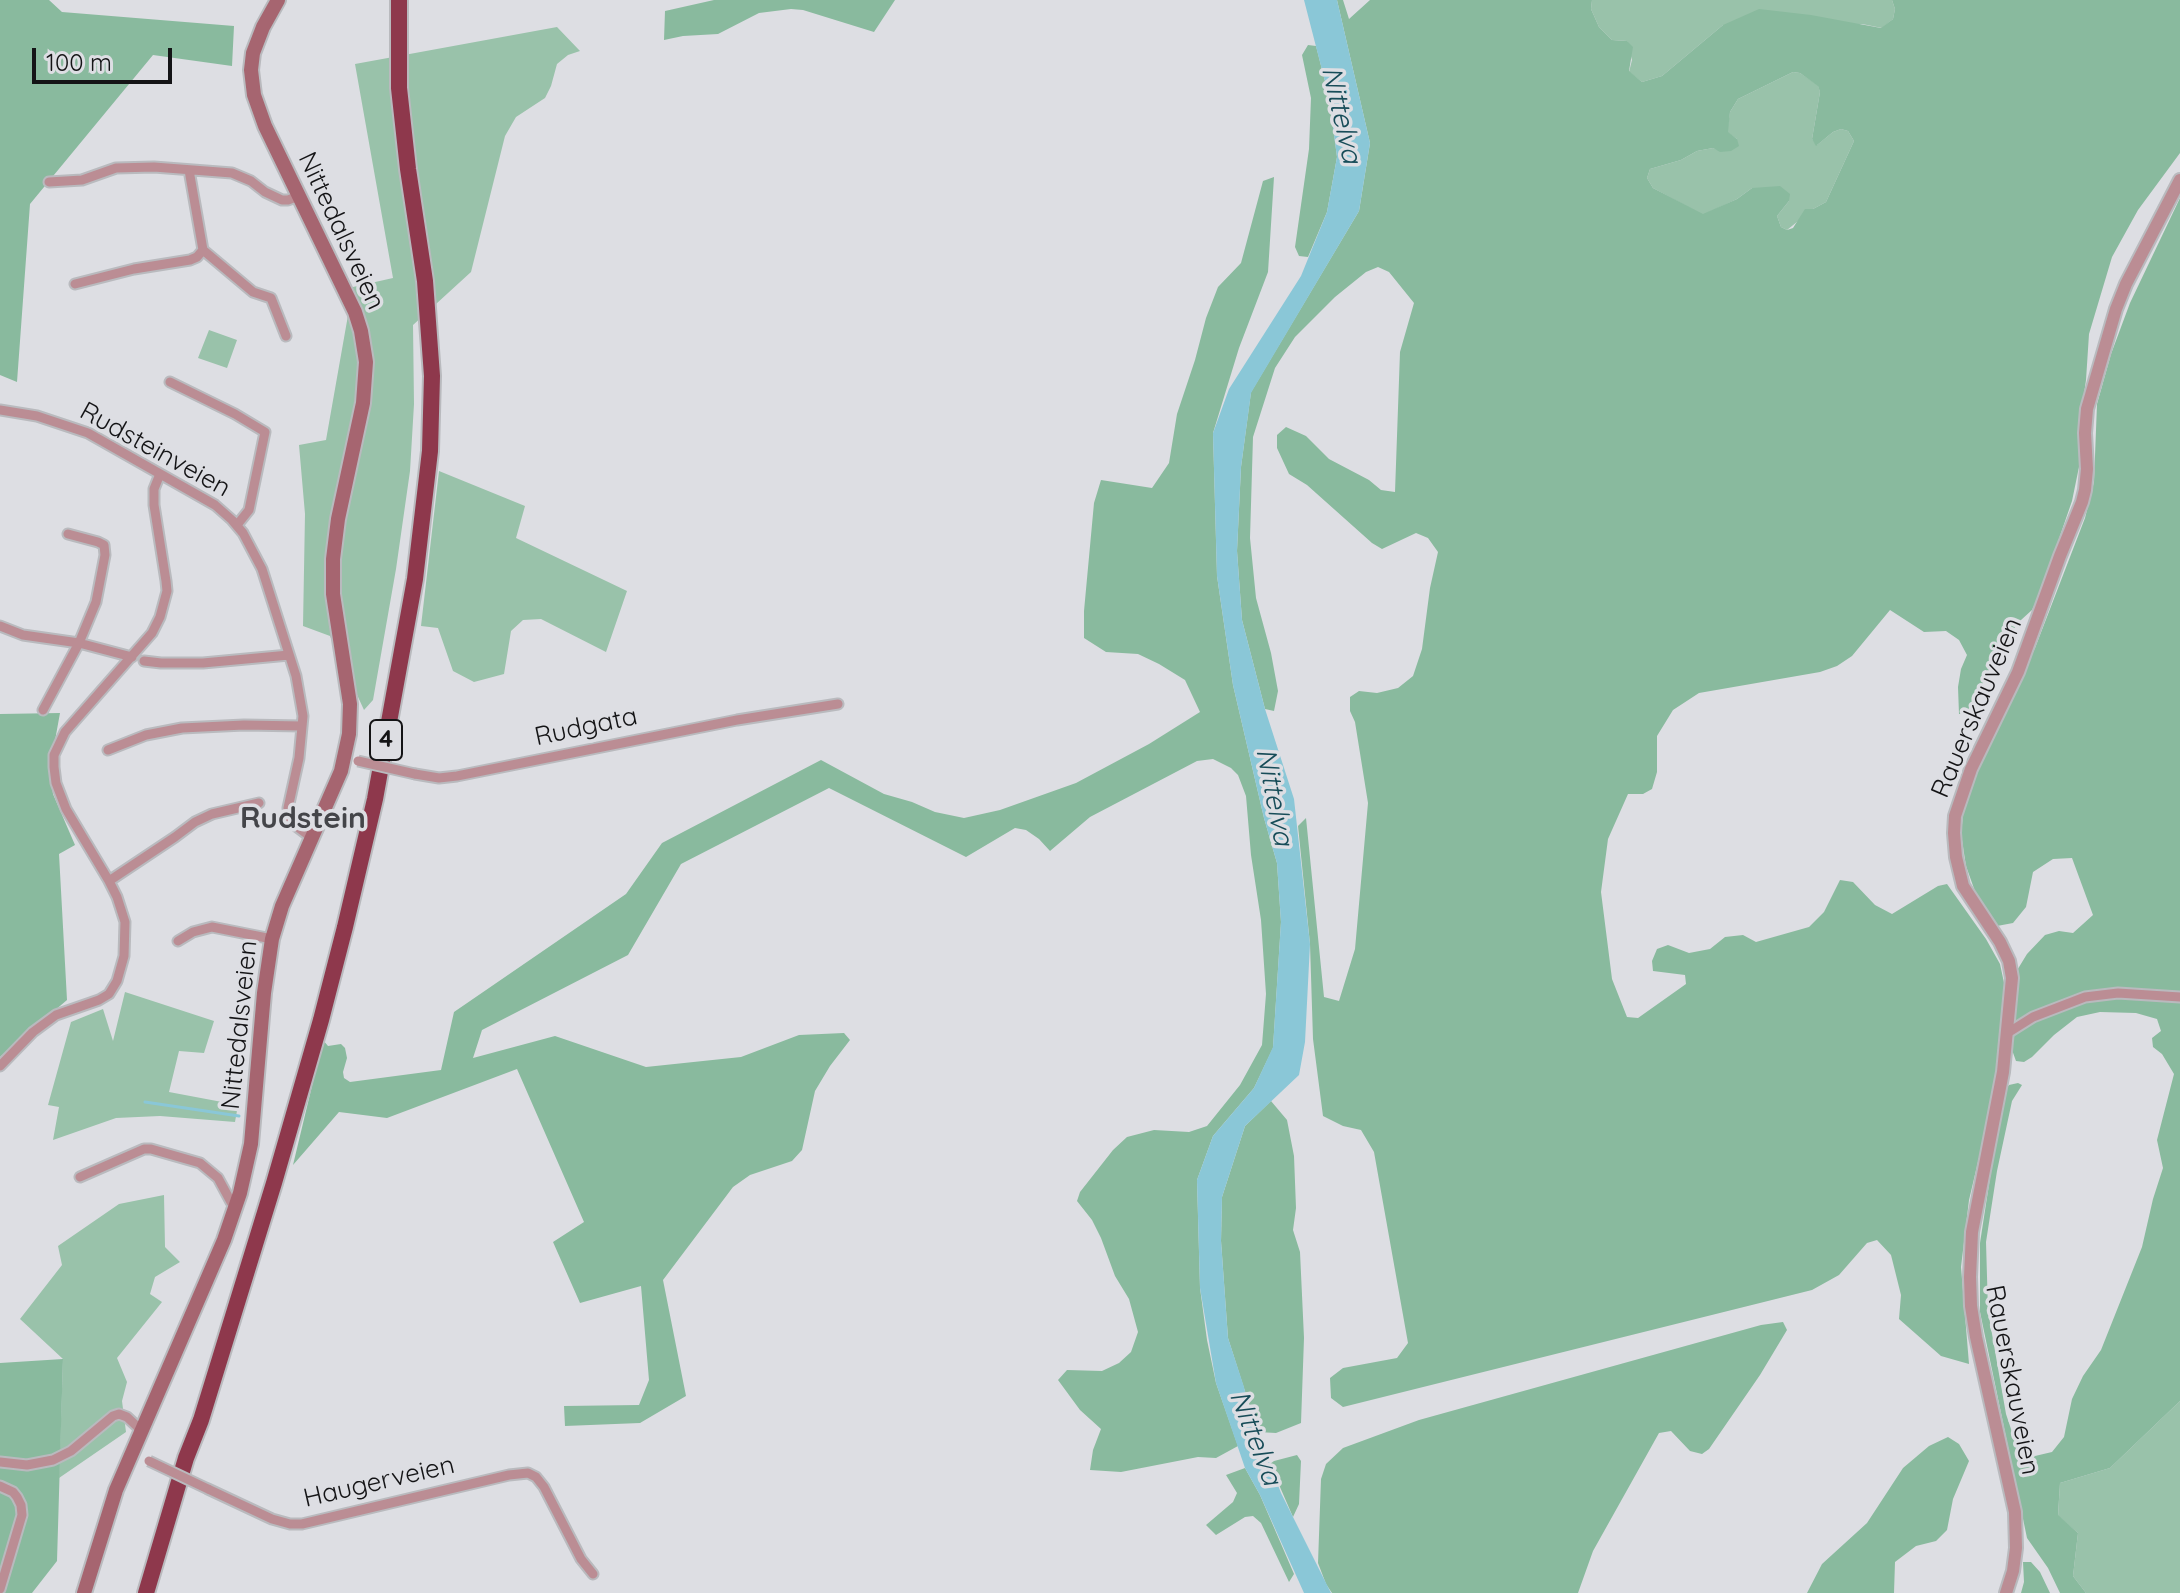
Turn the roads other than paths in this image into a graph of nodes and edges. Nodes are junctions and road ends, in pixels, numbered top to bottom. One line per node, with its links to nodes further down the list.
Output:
1 (278, 0): 7 (main road, Nittedalsveien)
2 (391, 0): 38 (highway, 4)
3 (399, 0): 38 (highway, 4)
4 (189, 170): 6 (street); 7 (street); 8 (street)
5 (2180, 180): 32 (street, Rauerskauveien)
6 (49, 182)
7 (299, 196): 25 (main road, Nittedalsveien)
8 (203, 250): 9 (street); 10 (street)
9 (75, 284)
10 (286, 336)
11 (170, 382): 14 (street, Rudsteinveien)
12 (0, 410): 13 (street, Rudsteinveien)
13 (160, 474): 14 (street, Rudsteinveien); 19 (street)
14 (237, 525): 18 (street, Rudsteinveien)
15 (68, 534): 17 (street)
16 (0, 626): 17 (street)
17 (79, 643): 19 (street); 22 (street)
18 (289, 655): 20 (street); 23 (street, Rudsteinveien)
19 (132, 657): 28 (street)
20 (144, 661)
21 (838, 704): 25 (street, Rudgata, bridge)
22 (43, 710)
23 (302, 726): 24 (street); 27 (street, Rudsteinveien)
24 (108, 750)
25 (351, 760): 27 (main road, Nittedalsveien)
26 (259, 803): 28 (street)
27 (312, 838): 29 (main road, Nittedalsveien)
28 (109, 881): 33 (street)
29 (272, 939): 30 (street); 35 (main road, Nittedalsveien)
30 (178, 941)
31 (2180, 997): 32 (street)
32 (2006, 1034): 45 (street, Rauerskauveien)
33 (0, 1066)
34 (80, 1177): 35 (street)
35 (236, 1206): 36 (main road, Nittedalsveien)
36 (142, 1431): 37 (main road, Nittedalsveien); 39 (street)
37 (132, 1454): 41 (street, Haugerveien, bridge); 43 (main road, Nittedalsveien)
38 (186, 1458): 44 (highway, 4)
39 (0, 1462)
40 (0, 1486): 42 (street)
41 (593, 1574)
42 (0, 1589)
43 (84, 1593)
44 (146, 1593)
45 (2006, 1593)

